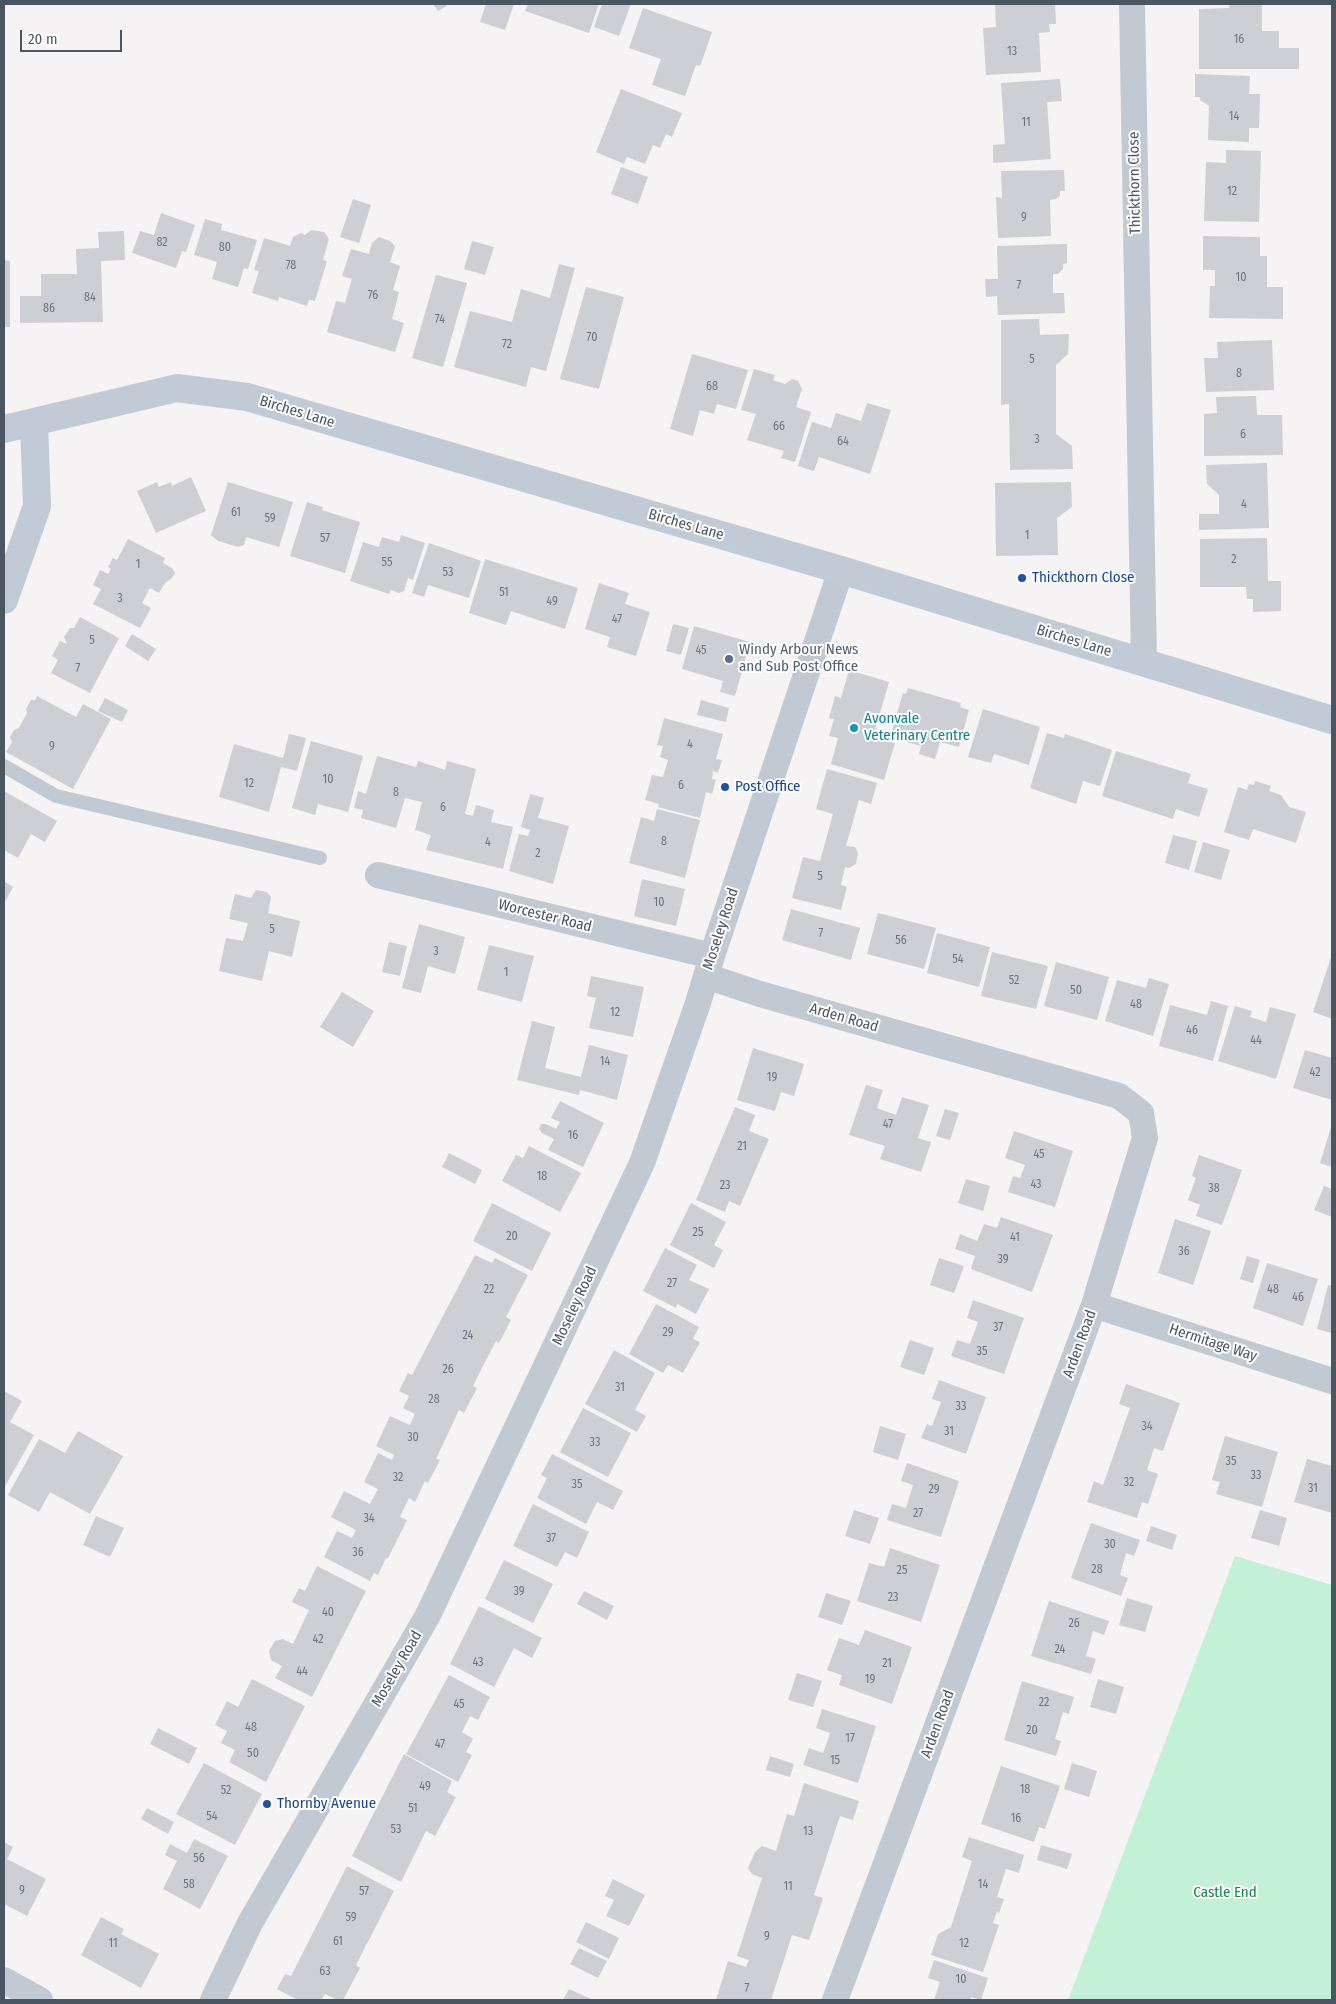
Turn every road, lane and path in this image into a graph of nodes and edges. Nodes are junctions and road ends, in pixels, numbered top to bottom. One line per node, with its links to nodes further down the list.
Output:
1 (1132, 4): 6 (street, Thickthorn Close)
2 (34, 423): 3 (street, Birches Lane); 4 (street, Birches Lane); 5 (street)
3 (4, 429)
4 (840, 570): 6 (street, Birches Lane); 11 (street, Moseley Road)
5 (4, 600)
6 (1144, 662): 7 (street, Birches Lane)
7 (1332, 720)
8 (4, 766): 9 (lane)
9 (320, 858)
10 (378, 875): 11 (street, Worcester Road)
11 (709, 966): 12 (street, Arden Road); 16 (street, Moseley Road)
12 (1094, 1305): 13 (street, Hermitage Way); 17 (street, Arden Road)
13 (1332, 1381)
14 (4, 1980): 15 (street)
15 (40, 2000)
16 (213, 2000)
17 (835, 2000)

